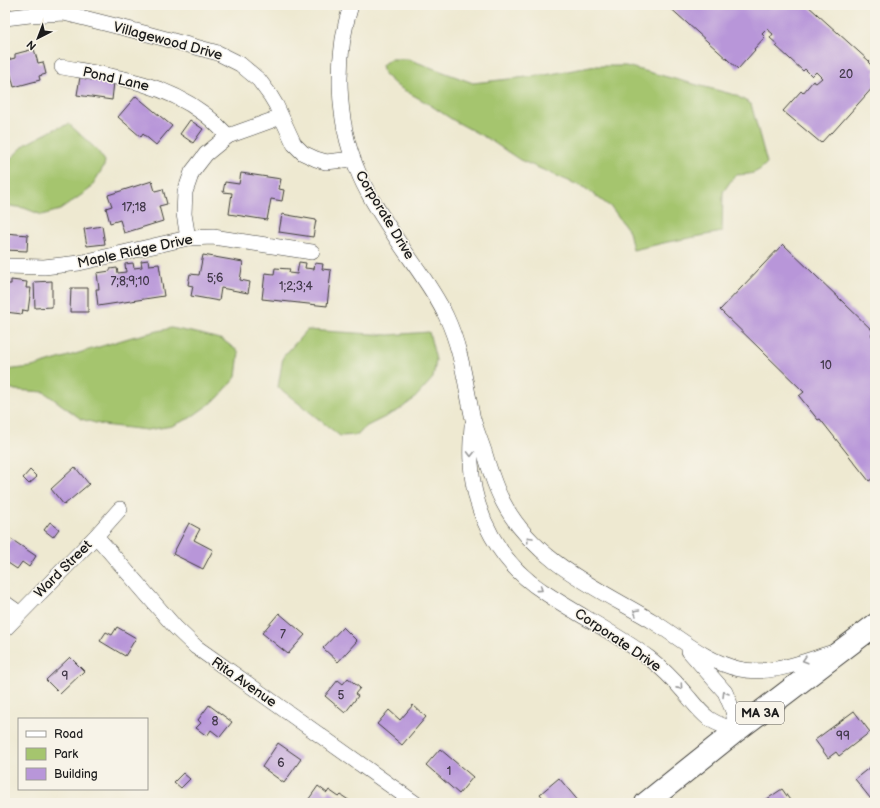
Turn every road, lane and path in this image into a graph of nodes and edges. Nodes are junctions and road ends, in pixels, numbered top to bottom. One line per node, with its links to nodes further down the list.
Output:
1 (351, 5): 7 (street, Corporate Drive)
2 (64, 9): 3 (street, Villagewood Drive); 5 (street, Villagewood Drive)
3 (5, 18)
4 (62, 67): 6 (street, Pond Lane)
5 (281, 117): 6 (street); 7 (street, Villagewood Drive)
6 (228, 136): 8 (street)
7 (353, 159): 11 (street, Corporate Drive)
8 (188, 238): 9 (street, Maple Ridge Drive); 10 (street, Maple Ridge Drive)
9 (312, 252)
10 (5, 266)
11 (472, 415): 16 (street, Corporate Drive, one-way to 11); 20 (street, Corporate Drive, one-way to 20)
12 (120, 509): 13 (street, Ward Street)
13 (96, 536): 15 (street, Ward Street); 21 (street, Rita Avenue)
14 (5, 603): 15 (street)
15 (19, 613): 18 (street, Ward Street)
16 (655, 623): 19 (street, Corporate Drive, one-way to 16); 20 (street, Corporate Drive, one-way to 16)
17 (875, 625): 19 (main road, MA 3A)
18 (5, 629)
19 (843, 649): 20 (main road, MA 3A)
20 (736, 731): 22 (main road, MA 3A)
21 (415, 803)
22 (646, 803)

